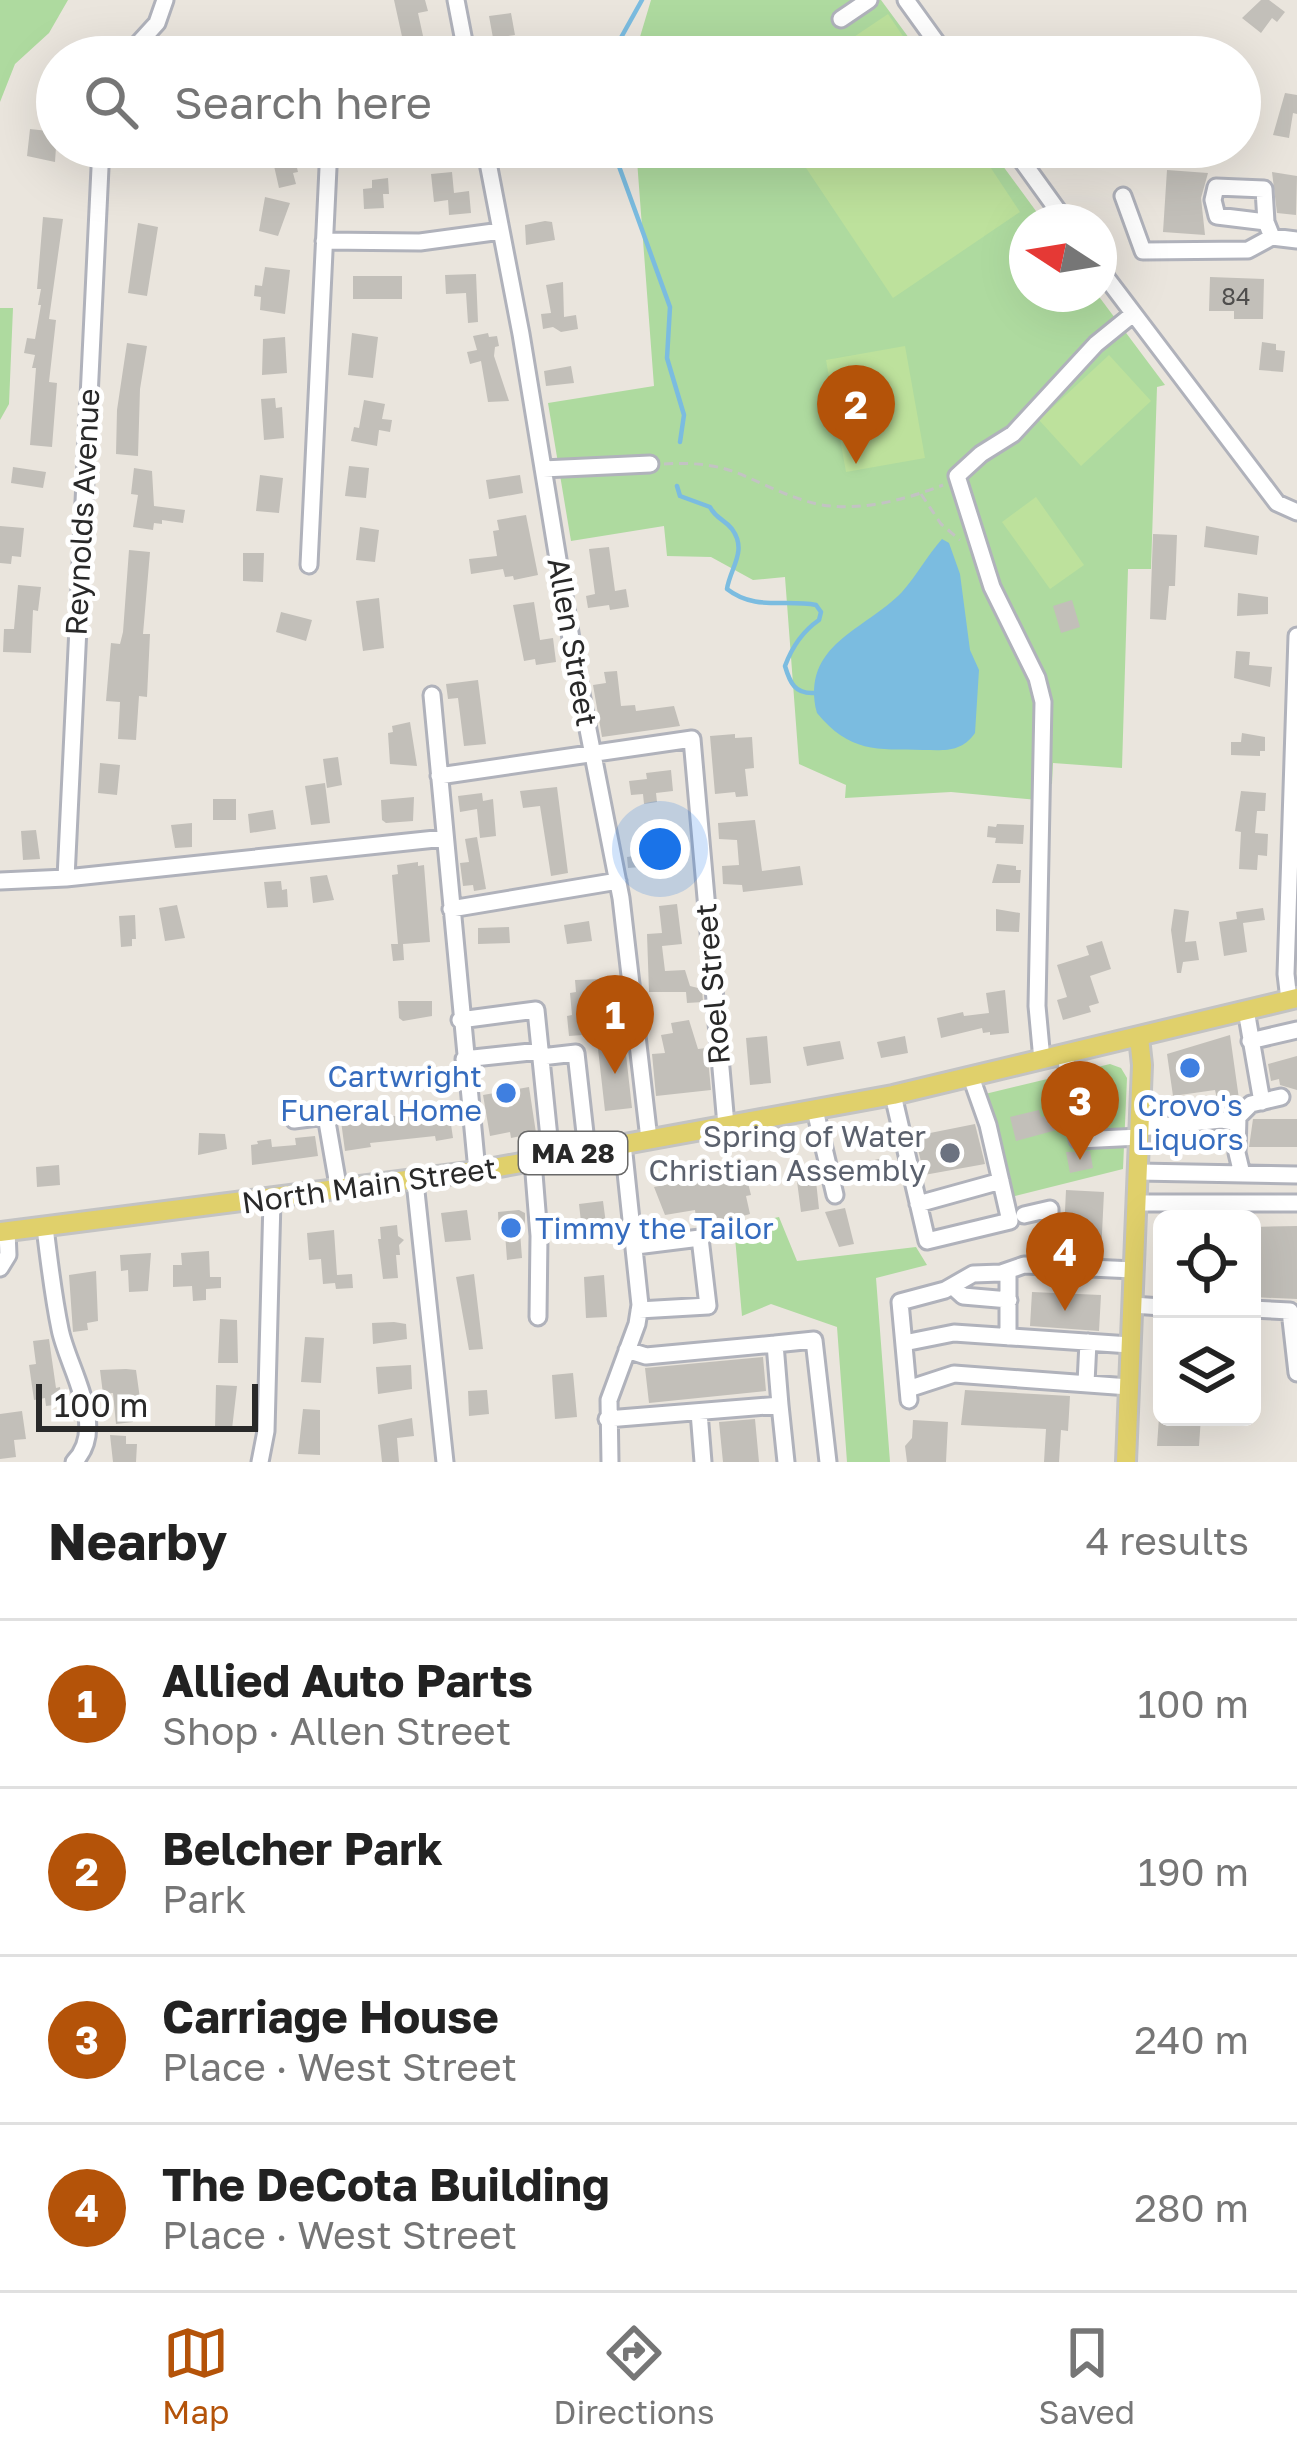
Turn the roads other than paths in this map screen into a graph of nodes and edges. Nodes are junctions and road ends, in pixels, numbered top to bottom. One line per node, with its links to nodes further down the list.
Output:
1 (165, 0): 6 (street)
2 (456, 0): 7 (street)
3 (869, 0): 5 (street)
4 (906, 0): 8 (street)
5 (841, 19)
6 (145, 36)
7 (463, 36)
8 (932, 36)
9 (100, 168): 31 (street, Reynolds Avenue)
10 (328, 168): 17 (street)
11 (488, 168): 15 (street, Allen Street)
12 (1027, 168): 14 (street)
13 (1123, 196): 16 (street)
14 (1053, 204)
15 (501, 230): 17 (street); 21 (street, Allen Street)
16 (1297, 240)
17 (325, 241): 23 (street)
18 (1117, 292): 19 (street)
19 (1133, 314): 22 (street); 45 (street)
20 (650, 464): 21 (street)
21 (543, 469): 28 (street, Allen Street)
22 (1297, 512)
23 (309, 565)
24 (1297, 636): 25 (street)
25 (1296, 666): 27 (street)
26 (432, 695): 29 (street)
27 (1295, 747): 35 (street)
28 (592, 753): 29 (street, Roel Street); 33 (street, Allen Street); 53 (street, Roel Street)
29 (439, 776): 30 (street)
30 (445, 838): 31 (street); 34 (street)
31 (66, 878): 32 (street)
32 (0, 881)
33 (618, 881): 34 (street); 55 (street, Allen Street)
34 (451, 909): 38 (street)
35 (1292, 945): 36 (street)
36 (1288, 1000): 37 (main road, North Main Street / MA 28); 39 (street)
37 (1246, 1010): 40 (main road, North Main Street / MA 28); 41 (street)
38 (460, 1020): 42 (street); 44 (street)
39 (1290, 1032): 41 (street)
40 (1139, 1037): 43 (main road, North Main Street / MA 28); 54 (main road)
41 (1250, 1041): 49 (street)
42 (541, 1054): 44 (street); 57 (street); 58 (street)
43 (1065, 1054): 45 (main road, North Main Street / MA 28); 54 (street)
44 (464, 1059): 59 (street)
45 (1042, 1060): 46 (main road, North Main Street / MA 28)
46 (971, 1077): 47 (main road, North Main Street / MA 28); 63 (street)
47 (893, 1094): 50 (main road, North Main Street / MA 28); 70 (street)
48 (1281, 1097): 49 (street)
49 (1262, 1102): 52 (street)
50 (815, 1110): 53 (main road, North Main Street / MA 28); 66 (street)
51 (294, 1120): 65 (street)
52 (1237, 1123): 54 (street); 61 (street)
53 (726, 1125): 55 (main road, North Main Street / MA 28)
54 (1140, 1133): 60 (main road)
55 (649, 1139): 56 (main road, North Main Street / MA 28)
56 (623, 1144): 57 (main road, North Main Street / MA 28); 74 (street)
57 (586, 1150): 58 (main road, North Main Street / MA 28)
58 (542, 1159): 59 (main road, North Main Street / MA 28); 85 (street)
59 (478, 1172): 64 (main road, North Main Street / MA 28)
60 (1138, 1172): 61 (street); 68 (main road)
61 (1242, 1174): 62 (street)
62 (1297, 1175)
63 (1001, 1181): 70 (street); 70 (street)
64 (415, 1182): 65 (main road, North Main Street / MA 28); 100 (street)
65 (339, 1192): 67 (main road, North Main Street / MA 28)
66 (835, 1195)
67 (272, 1200): 72 (main road, North Main Street / MA 28); 99 (street)
68 (1136, 1203): 69 (street); 77 (main road)
69 (1297, 1203)
70 (918, 1204)
71 (1024, 1215): 75 (street)
72 (45, 1227): 73 (main road, North Main Street / MA 28); 98 (street)
73 (3, 1232): 76 (street)
74 (636, 1246): 84 (street); 84 (street)
75 (1051, 1266): 77 (street); 78 (street)
76 (0, 1268)
77 (1134, 1270): 81 (main road)
78 (1008, 1271): 79 (street); 80 (street)
79 (952, 1286): 80 (street); 87 (street)
80 (1009, 1300): 86 (street)
81 (1132, 1305): 82 (street); 90 (main road)
82 (1153, 1306)
83 (1261, 1309): 92 (street)
84 (639, 1310): 91 (street)
85 (538, 1317)
86 (1008, 1337): 87 (street); 88 (street)
87 (904, 1342): 93 (street)
88 (1088, 1342): 90 (street); 93 (street)
89 (776, 1344): 91 (street); 95 (street); 104 (street)
90 (1130, 1345): 94 (main road)
91 (626, 1350): 97 (street)
92 (1297, 1373)
93 (1086, 1383): 94 (street)
94 (1129, 1387): 105 (main road)
95 (780, 1405): 96 (street); 103 (street)
96 (699, 1412): 97 (street); 102 (street)
97 (607, 1419): 101 (street)
98 (74, 1462)
99 (260, 1462)
100 (445, 1462)
101 (610, 1462)
102 (704, 1462)
103 (786, 1462)
104 (828, 1462)
105 (1126, 1462)

